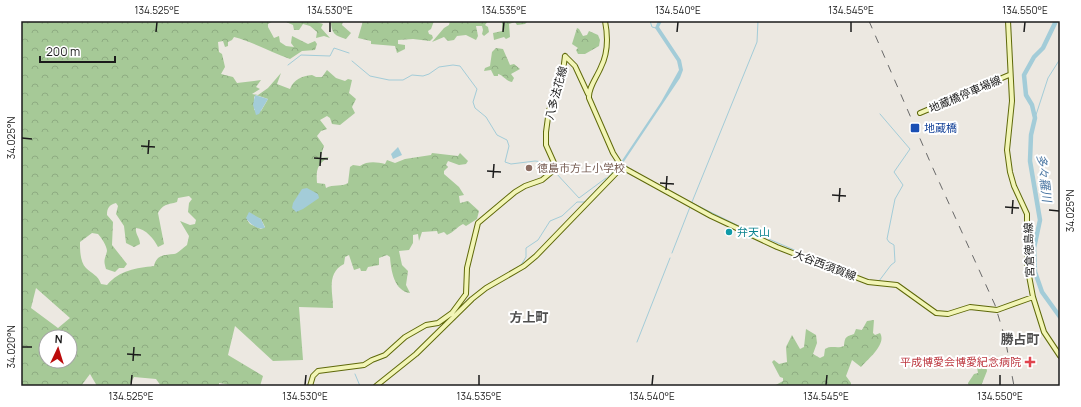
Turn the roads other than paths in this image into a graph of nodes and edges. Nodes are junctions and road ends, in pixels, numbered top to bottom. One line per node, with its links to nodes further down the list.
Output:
1 (605, 21): 4 (main road)
2 (1008, 21): 3 (main road, 宮倉徳島線)
3 (1009, 75): 5 (main road, 地蔵橋停車場線); 7 (main road, 宮倉徳島線)
4 (588, 94): 6 (main road, 八多法花線); 8 (main road, 八多法花線)
5 (920, 113)
6 (622, 167): 7 (main road, 大谷西須賀線); 8 (main road)
7 (1033, 296): 9 (main road, 宮倉徳島線)
8 (466, 300): 10 (main road); 11 (main road)
9 (1060, 356)
10 (310, 386)
11 (376, 386)

